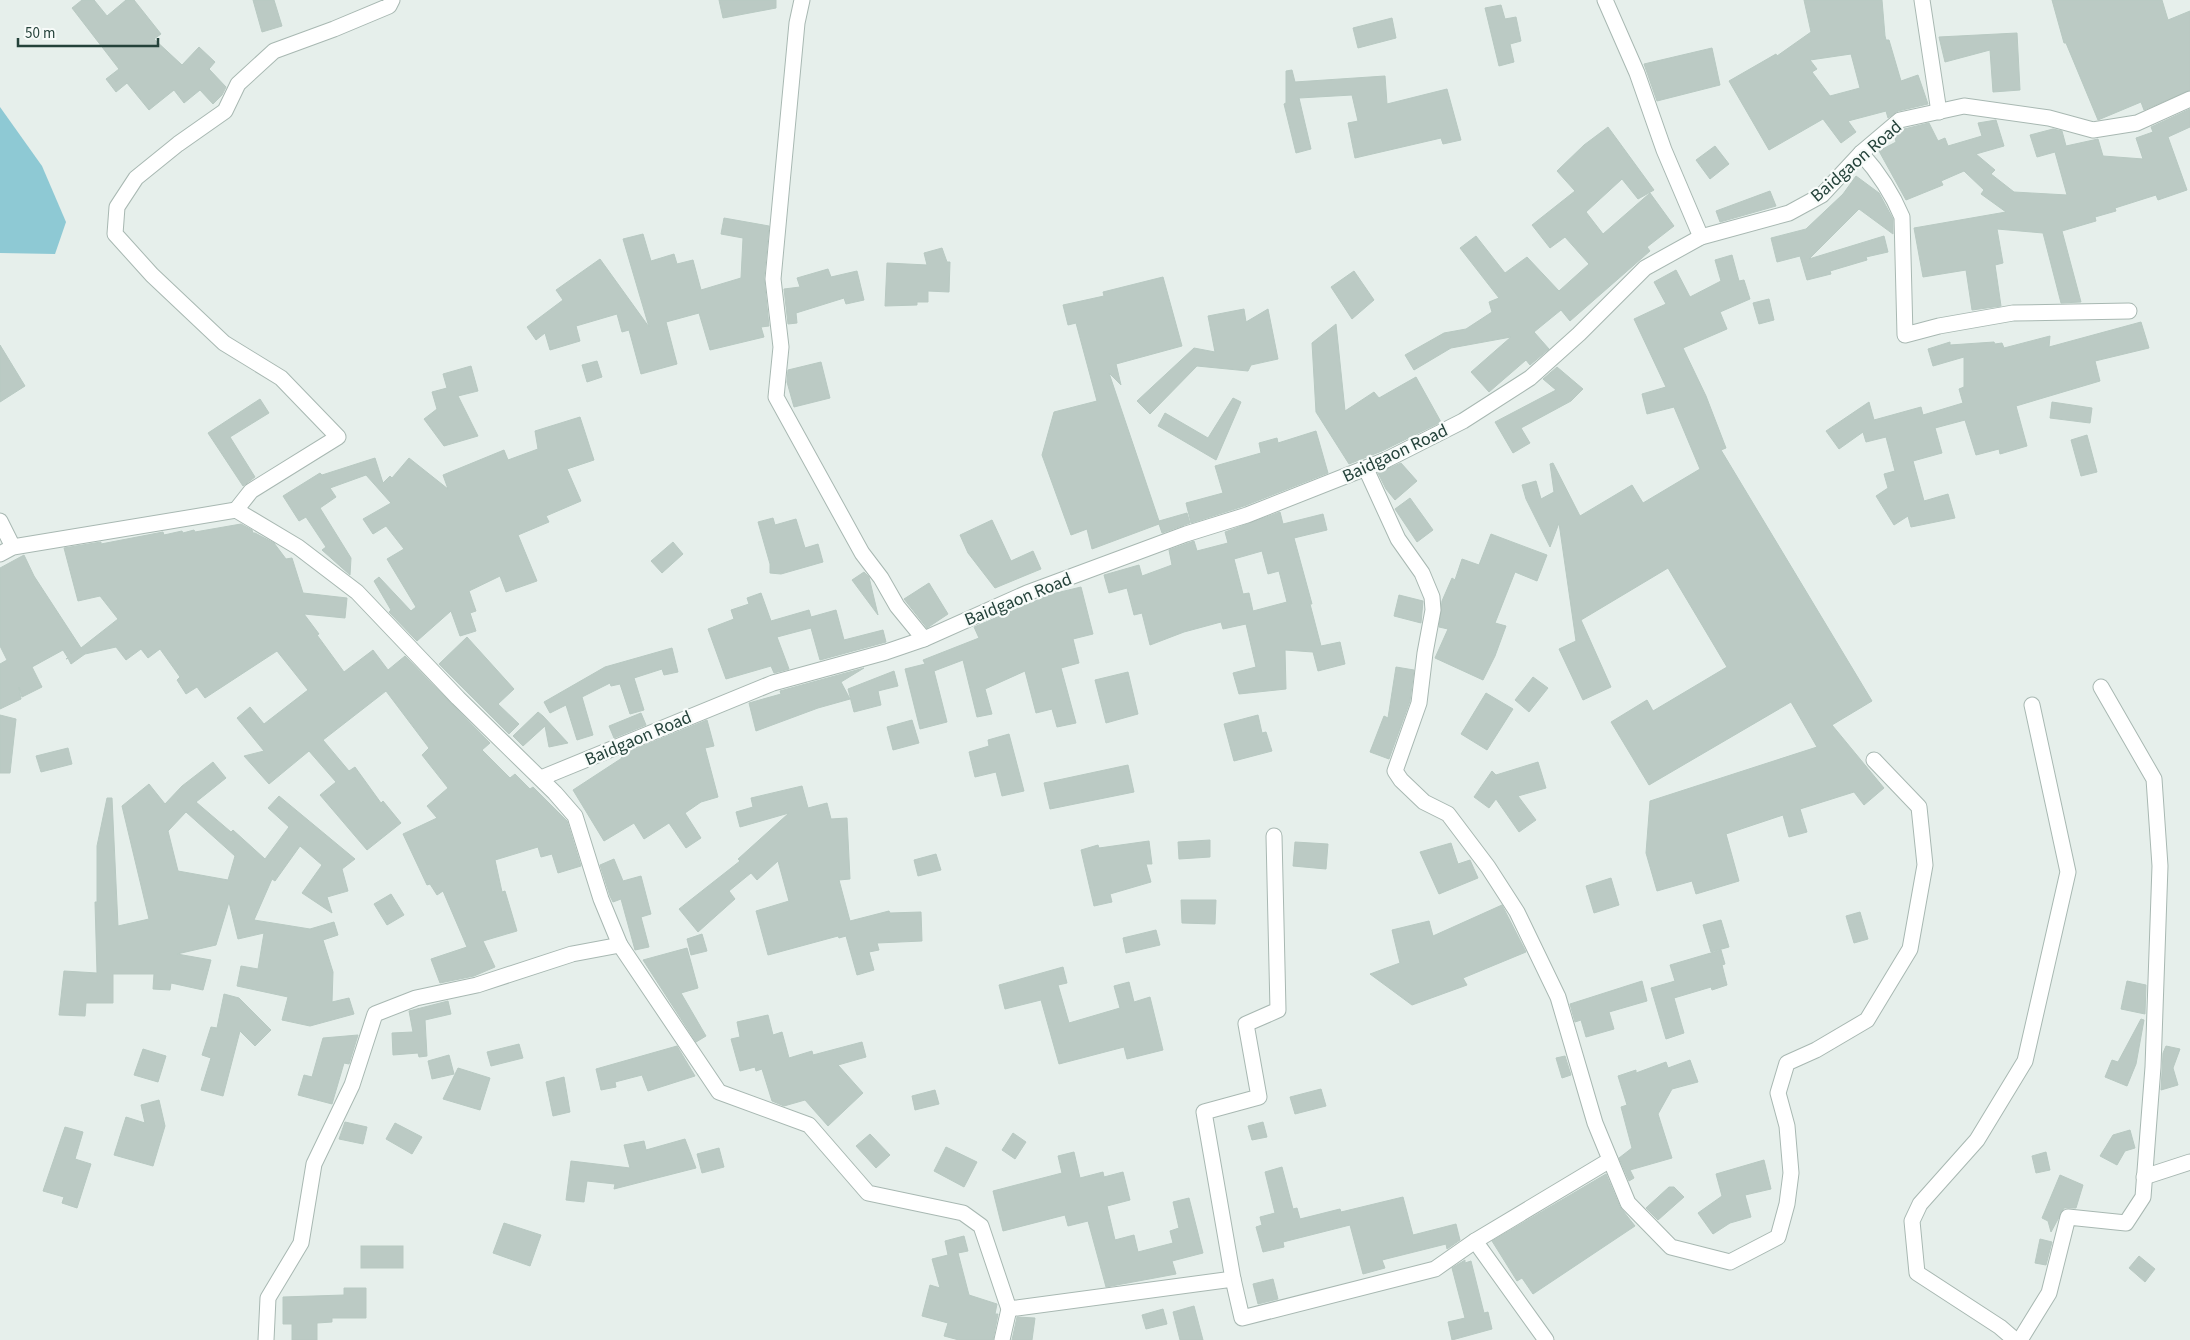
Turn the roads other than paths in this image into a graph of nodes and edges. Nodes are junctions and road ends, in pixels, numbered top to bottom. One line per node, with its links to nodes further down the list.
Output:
1 (392, 0): 11 (street)
2 (802, 0): 14 (street)
3 (1604, 0): 8 (street)
4 (1922, 0): 6 (street)
5 (2190, 98): 6 (street, Baidgaon Road)
6 (1939, 112): 7 (street, Baidgaon Road)
7 (1861, 153): 8 (street, Baidgaon Road); 9 (street)
8 (1701, 236): 10 (street, Baidgaon Road)
9 (2129, 311)
10 (1366, 468): 14 (street, Baidgaon Road); 21 (street)
11 (236, 510): 13 (street); 18 (street)
12 (0, 520): 13 (street)
13 (7, 550)
14 (924, 639): 18 (street, Baidgaon Road)
15 (2101, 687): 23 (street)
16 (2032, 705): 30 (street)
17 (1874, 760): 21 (street)
18 (541, 778): 20 (street)
19 (1274, 836): 25 (street)
20 (620, 945): 26 (street); 27 (street)
21 (1610, 1160): 24 (street)
22 (2190, 1162): 23 (street)
23 (2144, 1176): 31 (street)
24 (1475, 1241): 25 (street); 29 (street)
25 (1233, 1279): 26 (street)
26 (1009, 1309): 28 (street)
27 (266, 1340)
28 (1002, 1340)
29 (1546, 1340)
30 (2015, 1340)
31 (2020, 1340)

